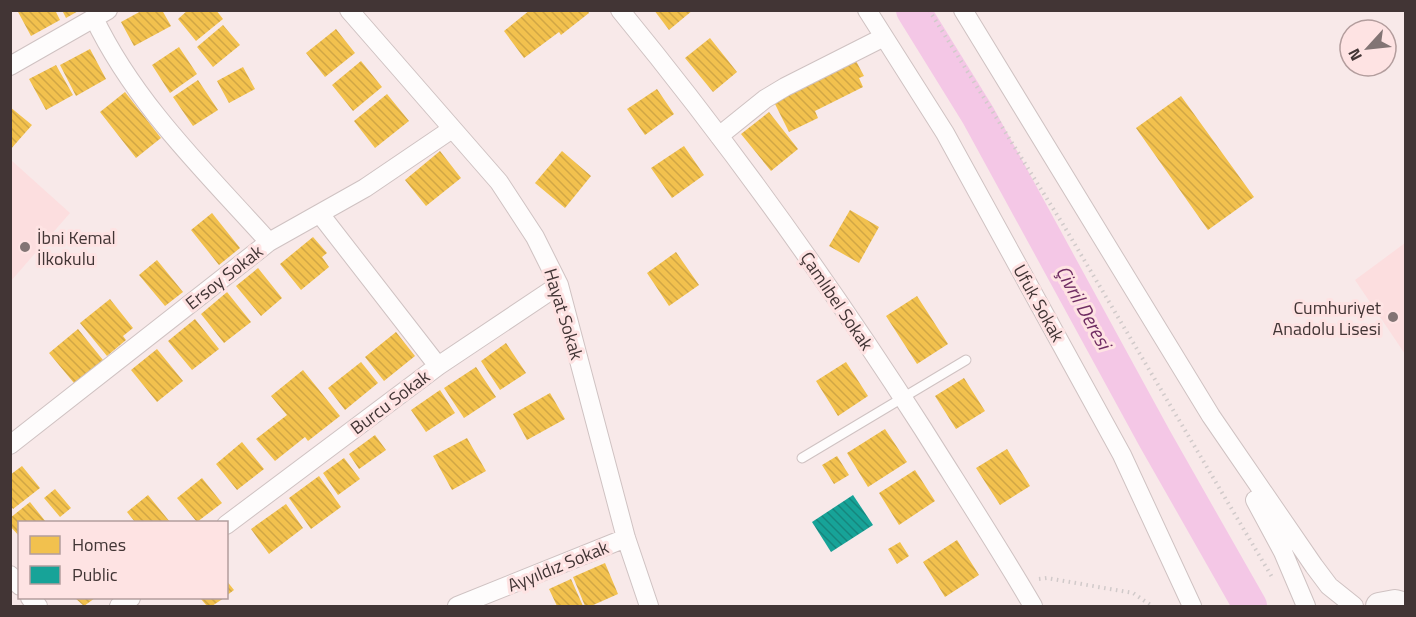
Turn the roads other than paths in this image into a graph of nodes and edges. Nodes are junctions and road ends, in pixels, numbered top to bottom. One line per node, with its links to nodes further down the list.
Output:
1 (349, 10): 8 (street, Hayat Sokak)
2 (620, 10): 9 (street, Çamlıbel Sokak)
3 (867, 10): 6 (street, Ufuk Sokak)
4 (963, 10): 16 (street)
5 (101, 14): 7 (street); 11 (street)
6 (885, 37): 9 (street); 24 (street, Ufuk Sokak)
7 (10, 66)
8 (452, 129): 10 (street, Ersoy Sokak); 12 (street, Hayat Sokak)
9 (719, 136): 15 (street, Çamlıbel Sokak)
10 (320, 214): 11 (street, Ersoy Sokak); 14 (street)
11 (269, 242): 17 (street, Ersoy Sokak)
12 (559, 285): 14 (street, Burcu Sokak); 20 (street, Hayat Sokak)
13 (966, 360): 15 (lane)
14 (438, 366): 19 (street, Burcu Sokak)
15 (903, 399): 18 (lane); 23 (street, Çamlıbel Sokak)
16 (1211, 416): 25 (street); 26 (street)
17 (10, 445)
18 (802, 458)
19 (228, 524)
20 (626, 538): 21 (street, Ayyıldız Sokak); 22 (street, Hayat Sokak)
21 (457, 606)
22 (649, 606)
23 (1033, 606)
24 (1192, 606)
25 (1306, 606)
26 (1354, 606)

